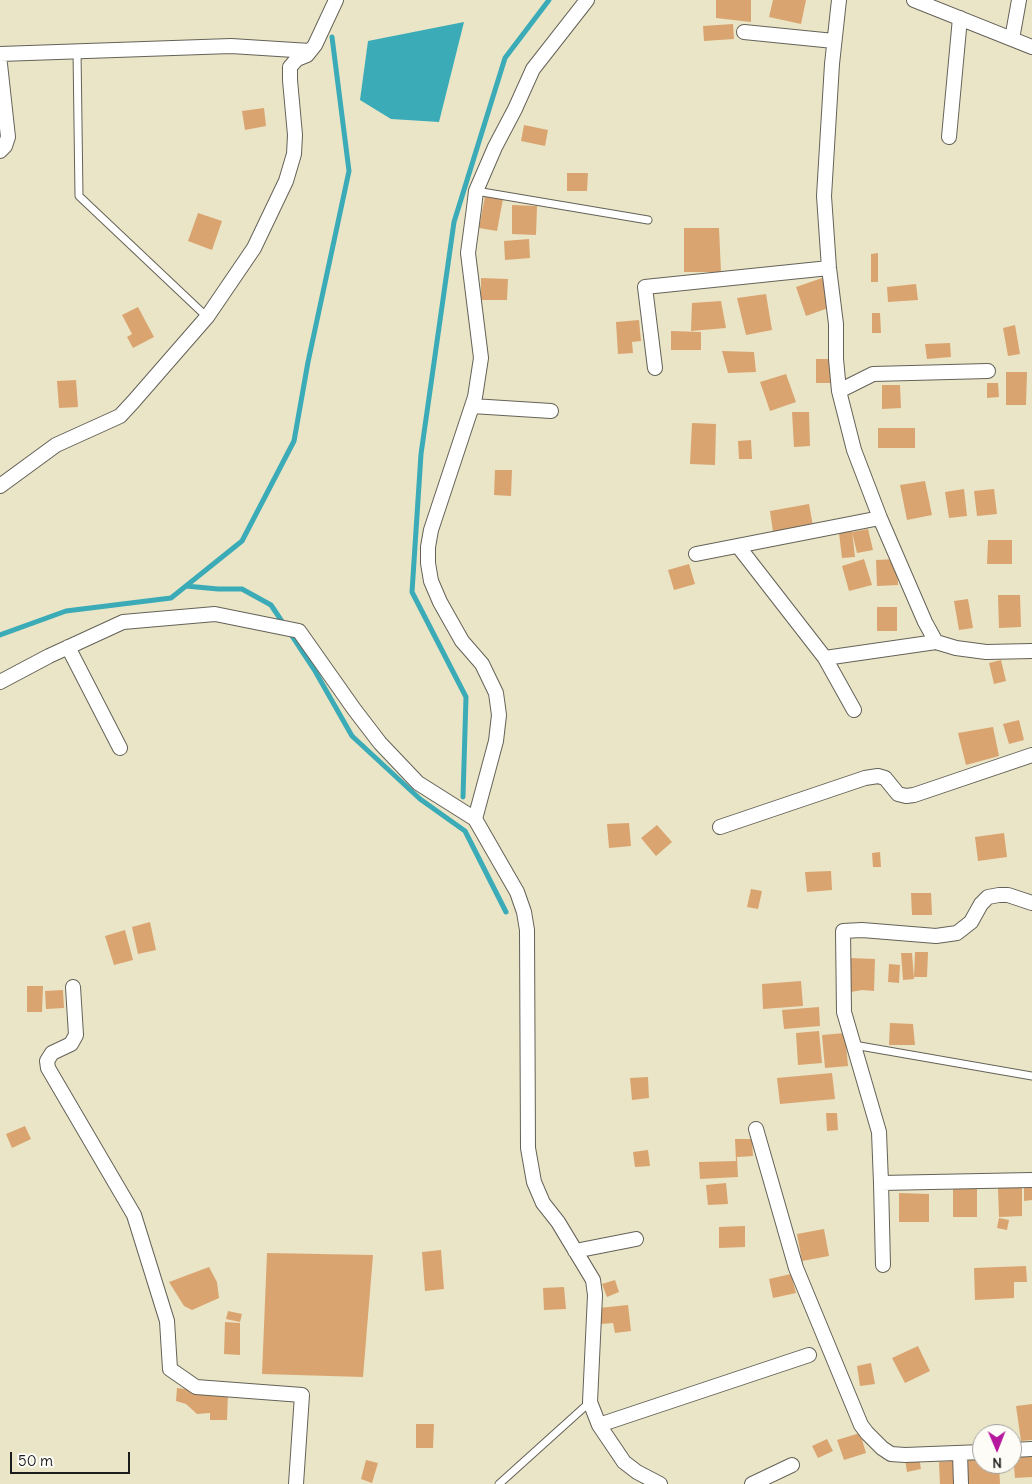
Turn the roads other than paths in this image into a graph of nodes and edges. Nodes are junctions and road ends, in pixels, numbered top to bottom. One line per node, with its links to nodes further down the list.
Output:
1 (336, 0): 12 (street)
2 (587, 0): 17 (street)
3 (839, 0): 9 (street)
4 (914, 0): 6 (street)
5 (1019, 0): 8 (street)
6 (960, 18): 8 (street); 15 (street)
7 (744, 32): 9 (street)
8 (1012, 39): 10 (street)
9 (834, 41): 19 (street)
10 (1032, 47)
11 (77, 51): 12 (street); 13 (street); 20 (lane)
12 (310, 51): 20 (street)
13 (0, 54)
14 (0, 64): 16 (street)
15 (949, 136)
16 (0, 151)
17 (476, 191): 18 (lane); 24 (street)
18 (648, 220)
19 (829, 268): 21 (street); 23 (street)
20 (207, 317): 26 (street)
21 (655, 368)
22 (988, 371): 23 (street)
23 (839, 391): 27 (street)
24 (472, 406): 25 (street); 38 (street)
25 (551, 411)
26 (0, 486)
27 (880, 518): 28 (street); 30 (street)
28 (738, 546): 29 (street); 33 (street)
29 (696, 554)
30 (936, 642): 32 (street); 33 (street)
31 (68, 647): 34 (street); 36 (street); 38 (street)
32 (1032, 651)
33 (825, 658): 35 (street)
34 (0, 682)
35 (854, 710)
36 (120, 748)
37 (1032, 755): 39 (street)
38 (475, 819): 48 (street)
39 (720, 828)
40 (1032, 903): 42 (street)
41 (73, 987): 56 (street)
42 (854, 1045): 43 (lane); 46 (street)
43 (1032, 1076)
44 (756, 1129): 54 (street)
45 (1032, 1180): 46 (street)
46 (881, 1183): 49 (street)
47 (636, 1239): 48 (street)
48 (575, 1251): 51 (street)
49 (883, 1265)
50 (809, 1354): 52 (street)
51 (590, 1402): 52 (street); 57 (lane)
52 (599, 1425): 58 (street)
53 (972, 1452): 54 (street)
54 (960, 1453): 60 (street)
55 (792, 1465): 59 (street)
56 (296, 1484)
57 (499, 1484)
58 (660, 1484)
59 (752, 1484)
60 (961, 1484)

